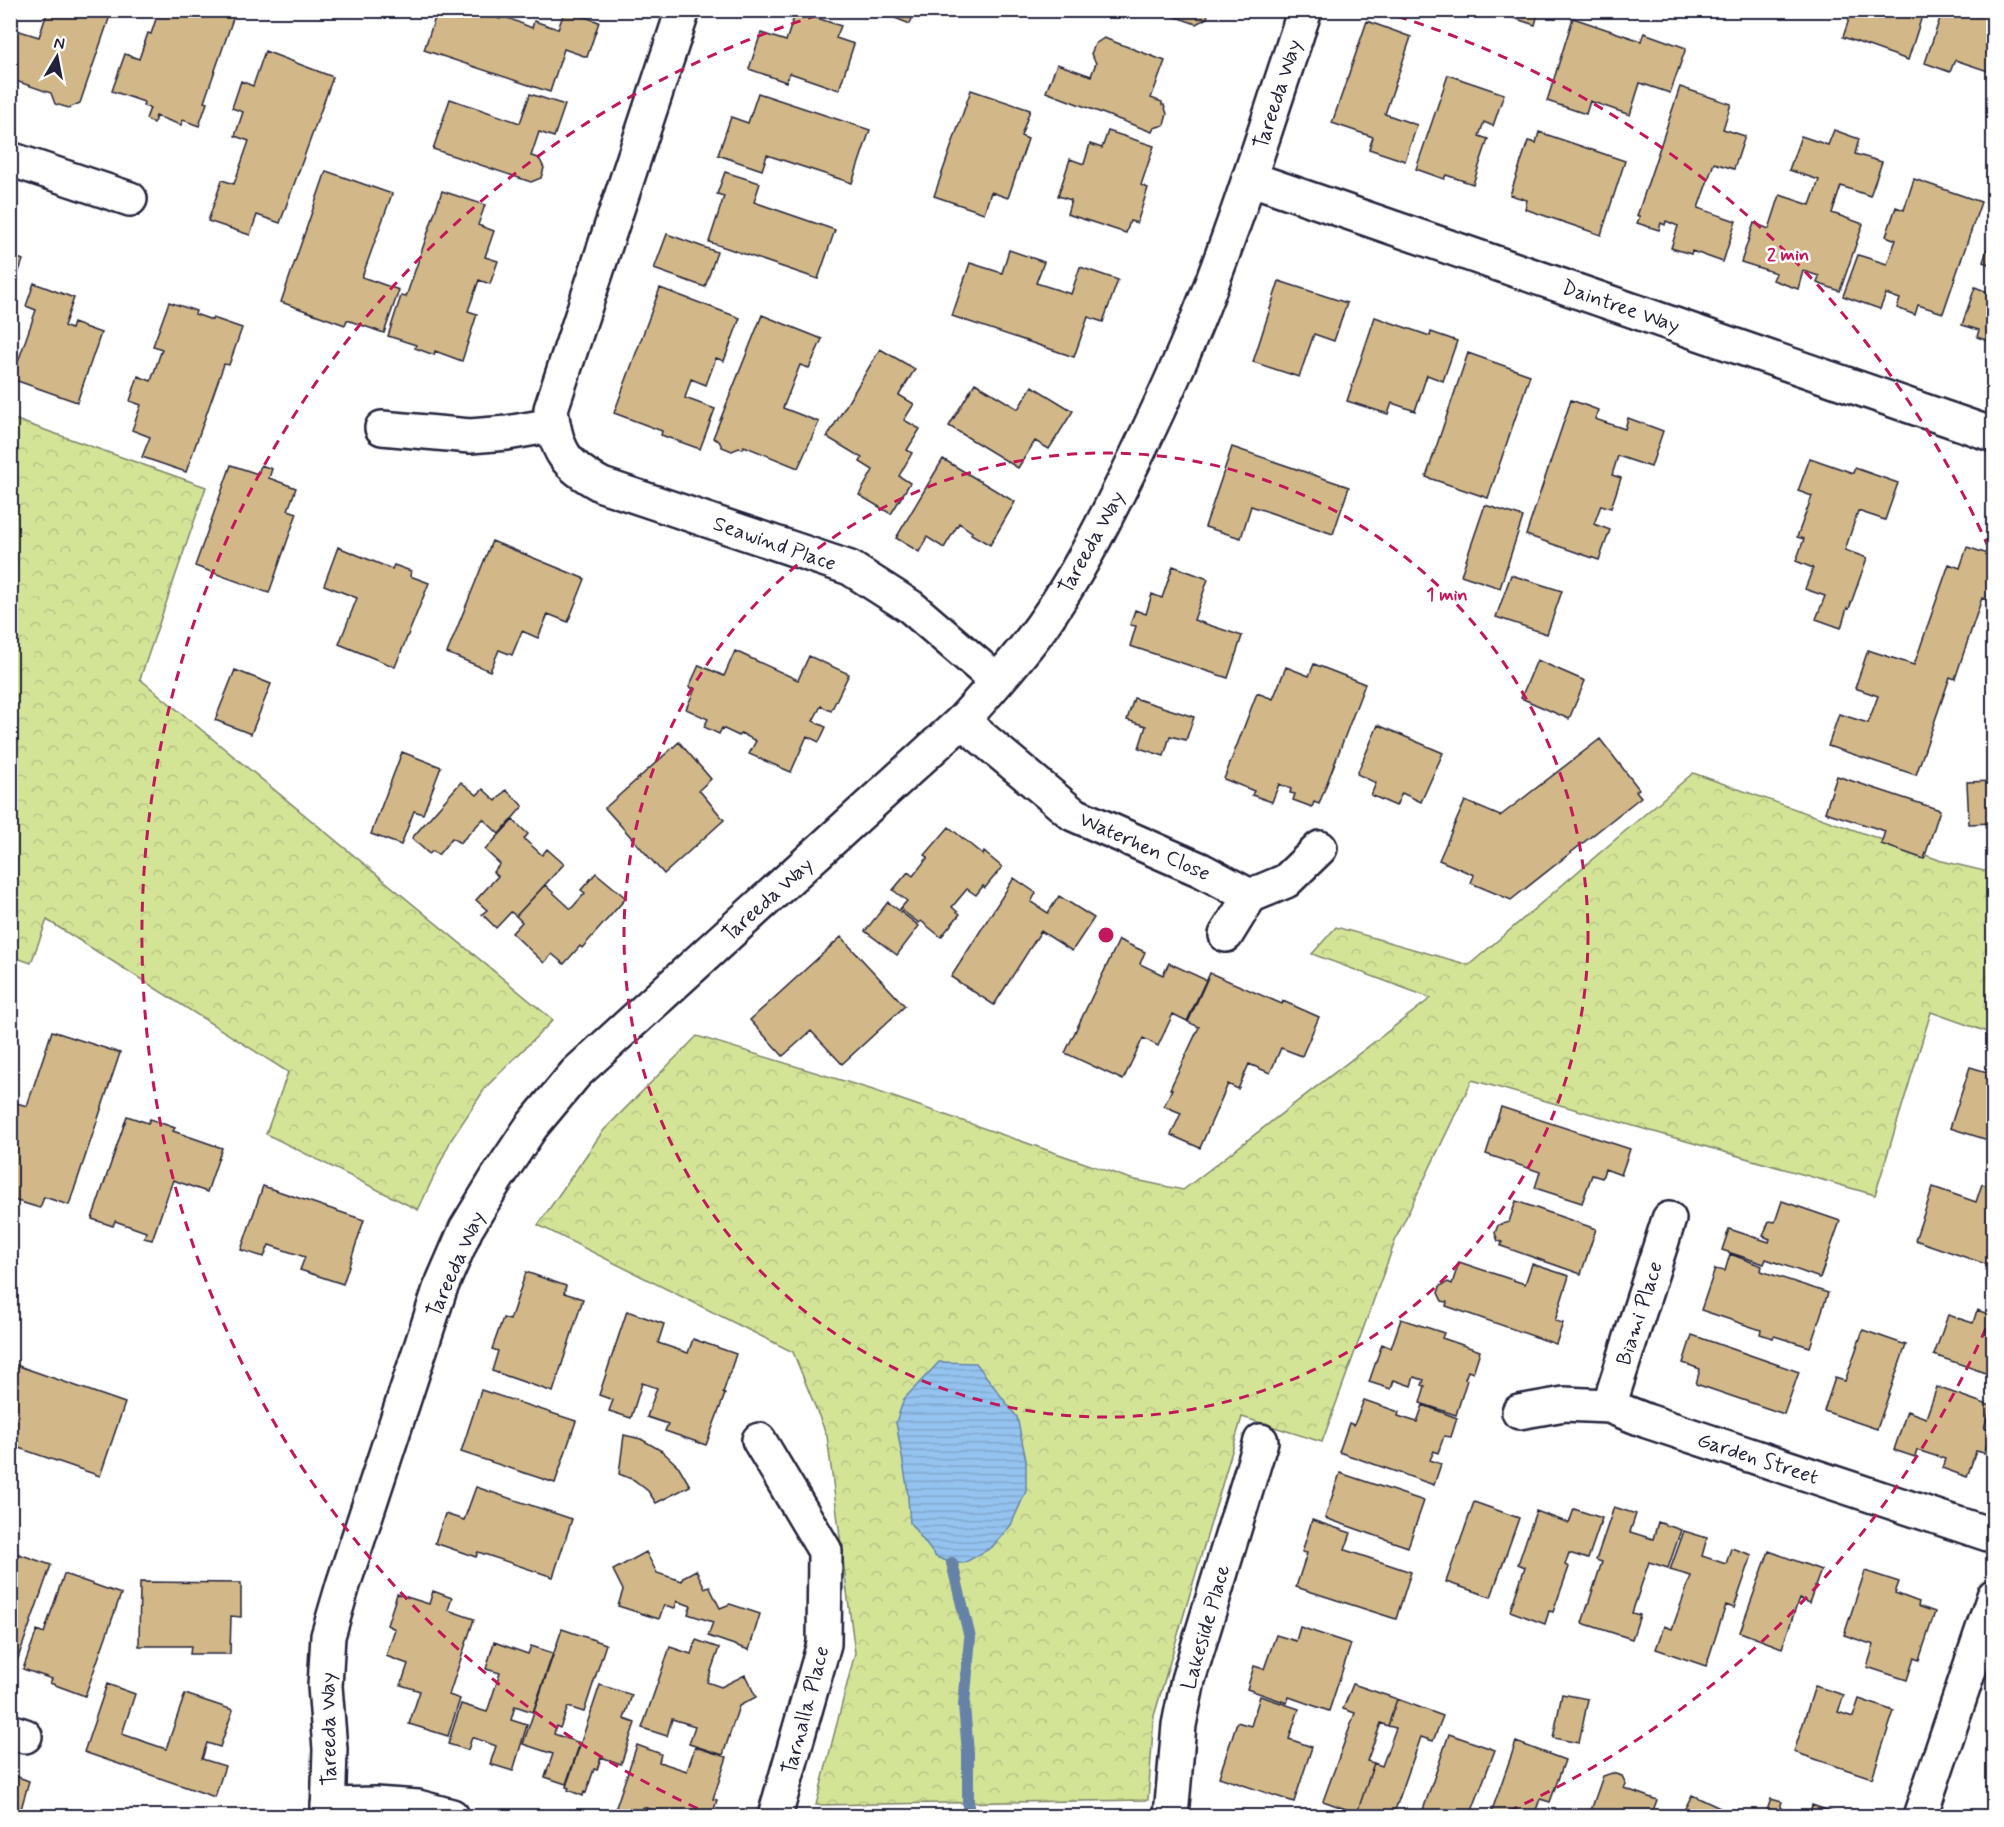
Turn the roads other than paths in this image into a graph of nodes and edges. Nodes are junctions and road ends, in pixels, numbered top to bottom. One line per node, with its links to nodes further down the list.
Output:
1 (683, 10): 6 (street, Seawind Place)
2 (1305, 10): 4 (street, Tareeda Way)
3 (10, 159): 5 (street)
4 (1249, 178): 8 (street, Daintree Way); 9 (street, Tareeda Way)
5 (130, 199)
6 (553, 425): 7 (street); 9 (street, Seawind Place)
7 (382, 428)
8 (1994, 435)
9 (997, 681): 10 (street, Tareeda Way)
10 (962, 721): 12 (street, Waterhen Close); 21 (street, Tareeda Way)
11 (1320, 848): 12 (street)
12 (1250, 896): 13 (street)
13 (1226, 935)
14 (1670, 1219): 15 (street, Biami Place)
15 (1609, 1406): 16 (street, Garden Street); 19 (street, Garden Street)
16 (1519, 1412)
17 (759, 1440): 23 (street, Tarnalla Place)
18 (1261, 1441): 24 (street, Lakeside Place)
19 (1994, 1536)
20 (1994, 1596): 25 (street)
21 (328, 1811): 22 (street)
22 (452, 1816)
23 (775, 1816)
24 (1171, 1816)
25 (1920, 1816)

